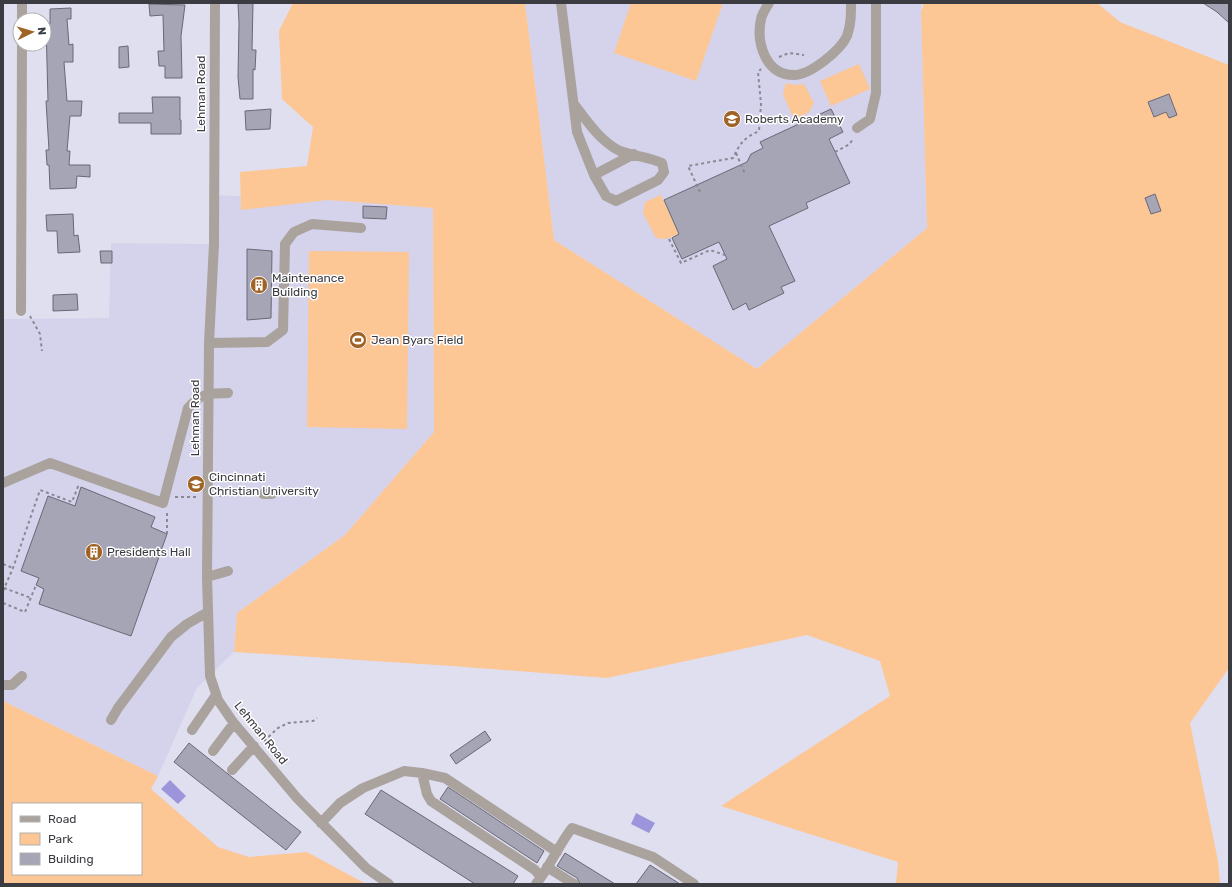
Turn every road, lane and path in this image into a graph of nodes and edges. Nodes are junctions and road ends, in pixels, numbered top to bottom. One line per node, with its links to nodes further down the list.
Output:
1 (215, 3): 22 (street, Lehman Road)
2 (560, 3): 10 (street)
3 (769, 3): 4 (street)
4 (851, 3)
5 (876, 3): 11 (street)
6 (22, 52): 21 (street)
7 (804, 55): 8 (path)
8 (776, 58)
9 (765, 66): 13 (path)
10 (574, 104): 14 (street); 16 (street)
11 (857, 128): 12 (path)
12 (835, 152)
13 (736, 153): 15 (path); 17 (path)
14 (634, 154): 16 (street); 16 (street)
15 (745, 174)
16 (594, 175)
17 (700, 192)
18 (361, 228): 22 (street)
19 (669, 239): 20 (path)
20 (725, 254)
21 (26, 314): 23 (path)
22 (209, 344): 25 (street, Lehman Road)
23 (42, 352)
24 (228, 393): 25 (street)
25 (209, 394): 26 (street); 37 (street, Lehman Road)
26 (83, 474): 27 (street); 35 (path)
27 (3, 483)
28 (228, 495): 30 (path)
29 (199, 496): 31 (path)
30 (216, 496)
31 (173, 497)
32 (167, 512): 33 (path)
33 (167, 534)
34 (3, 564): 35 (path)
35 (13, 568): 39 (path)
36 (228, 571): 37 (street)
37 (207, 577): 42 (street, Lehman Road)
38 (36, 585): 40 (path)
39 (4, 590): 40 (path)
40 (31, 598): 41 (path)
41 (3, 603)
42 (208, 612): 45 (street, Lehman Road); 47 (street)
43 (22, 676): 44 (street)
44 (3, 685)
45 (216, 695): 48 (street, Lehman Road); 49 (street)
46 (317, 718): 50 (path)
47 (110, 720)
48 (234, 723): 50 (street, Lehman Road); 51 (street)
49 (192, 730)
50 (255, 747): 52 (street); 54 (street, Lehman Road)
51 (213, 751)
52 (232, 770)
53 (422, 773): 54 (street); 55 (street); 57 (street)
54 (321, 823): 58 (street, Lehman Road)
55 (556, 852): 56 (street); 60 (street)
56 (548, 867): 57 (street); 59 (street)
57 (539, 880)
58 (389, 884)
59 (574, 884)
60 (694, 884)

